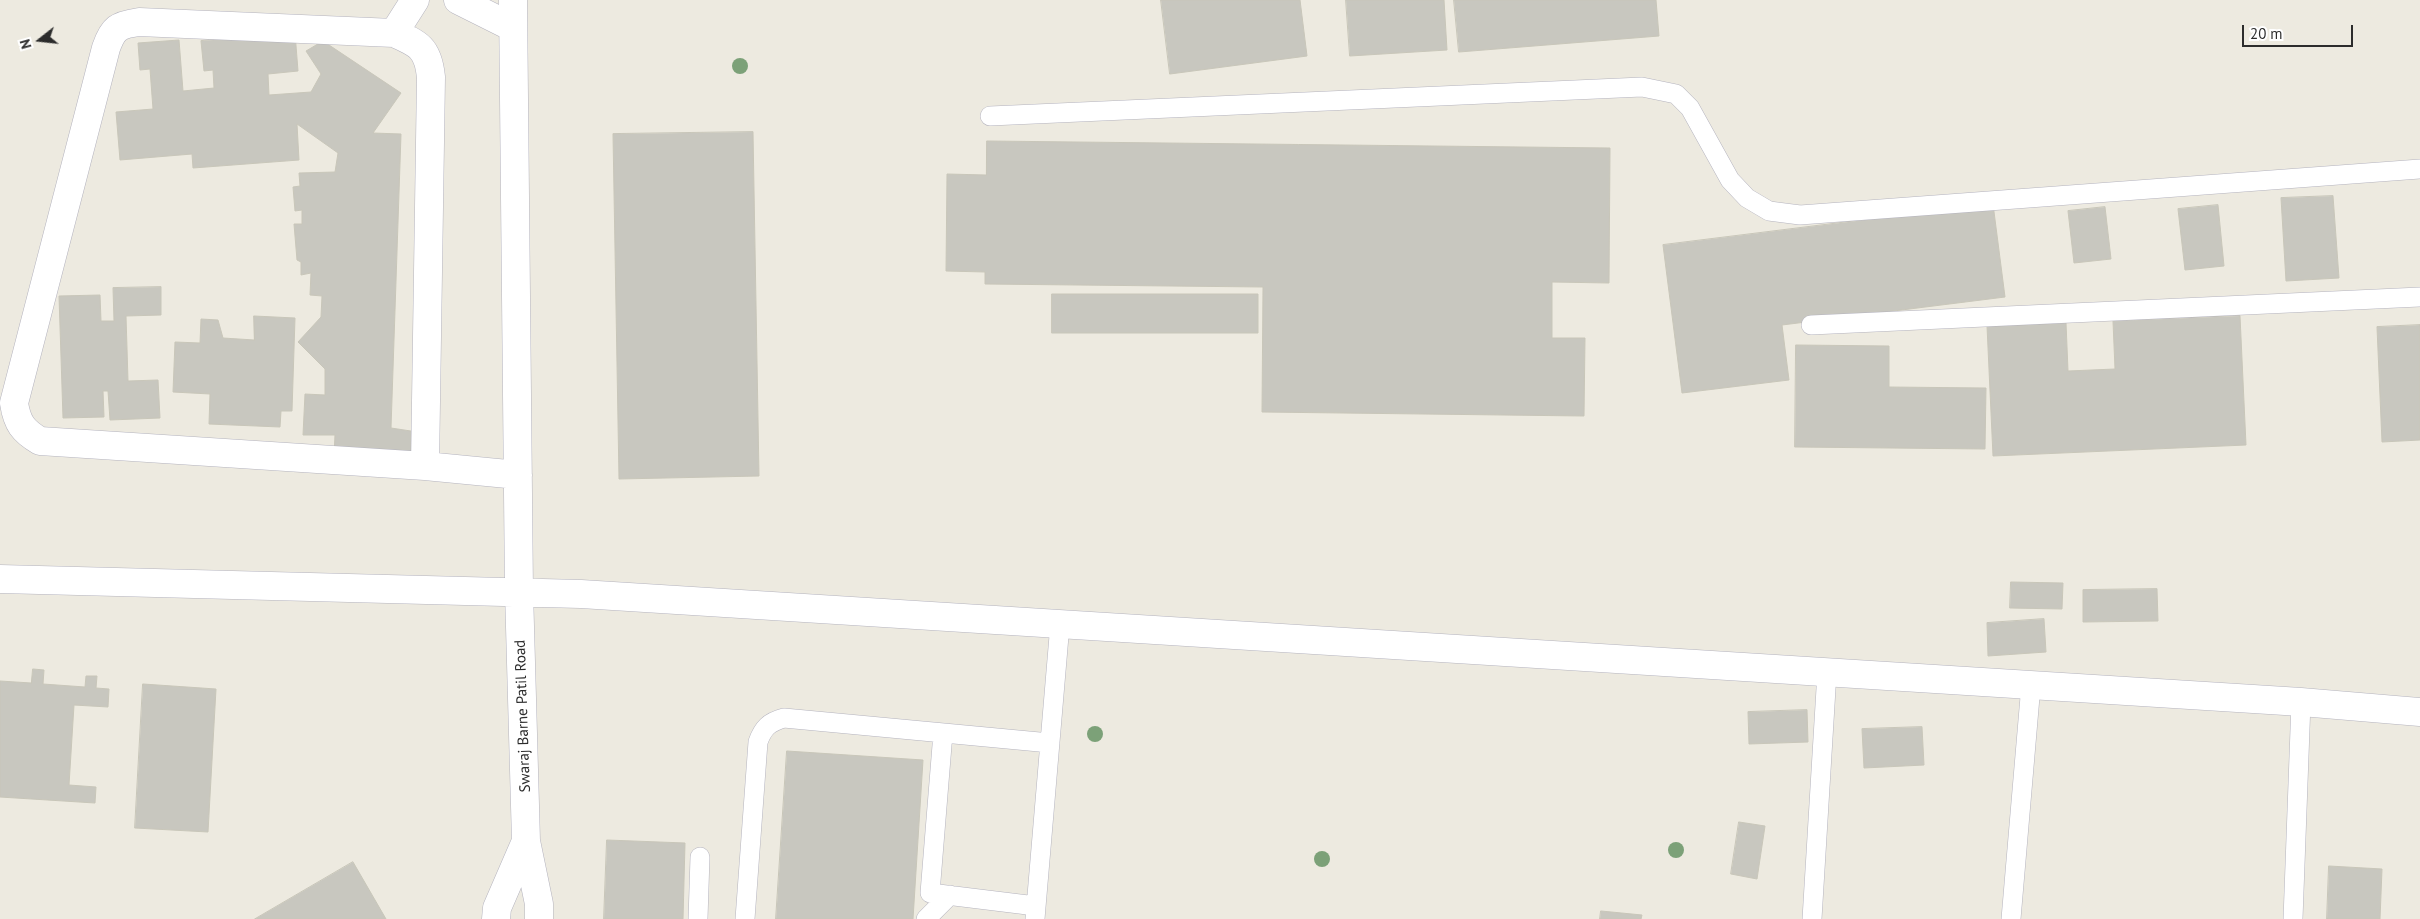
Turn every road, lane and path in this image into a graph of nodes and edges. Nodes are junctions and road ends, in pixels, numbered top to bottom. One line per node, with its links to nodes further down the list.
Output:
1 (415, 0): 5 (street)
2 (458, 0): 4 (street)
3 (513, 0): 4 (street, Swaraj Barne Patil Road)
4 (512, 27): 11 (street, Swaraj Barne Patil Road)
5 (394, 33): 10 (street); 10 (street)
6 (990, 116): 7 (lane)
7 (2420, 169)
8 (2420, 297): 9 (lane)
9 (1811, 325)
10 (425, 466): 11 (street)
11 (518, 475): 13 (street, Swaraj Barne Patil Road)
12 (0, 579): 13 (street)
13 (519, 591): 14 (street); 21 (street, Swaraj Barne Patil Road)
14 (1060, 624): 15 (street); 20 (lane)
15 (1827, 672): 16 (street); 30 (lane)
16 (2030, 685): 17 (street); 31 (lane)
17 (2301, 702): 18 (street); 32 (lane)
18 (2420, 712)
19 (943, 733): 20 (lane); 23 (lane); 28 (lane)
20 (1050, 743): 24 (lane)
21 (526, 841): 25 (street, Swaraj Barne Patil Road); 26 (street, Swaraj Barne Patil Road)
22 (700, 857): 27 (lane)
23 (950, 895): 24 (lane); 29 (lane)
24 (1036, 912)
25 (496, 919)
26 (539, 919)
27 (698, 919)
28 (745, 919)
29 (926, 919)
30 (1812, 919)
31 (2010, 919)
32 (2293, 919)

